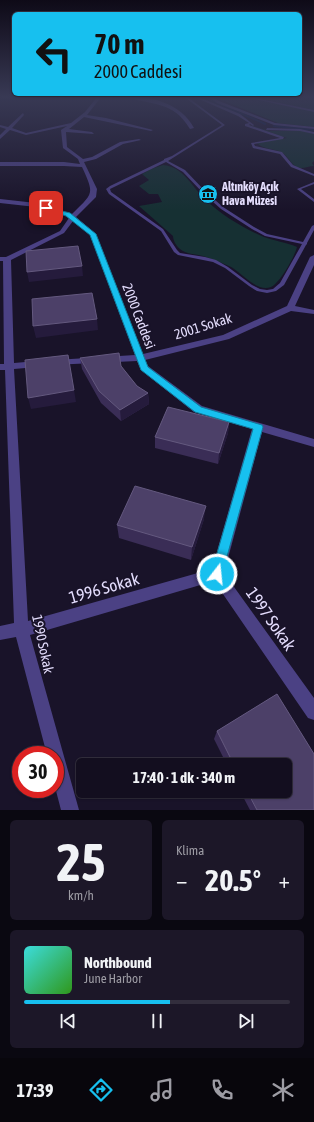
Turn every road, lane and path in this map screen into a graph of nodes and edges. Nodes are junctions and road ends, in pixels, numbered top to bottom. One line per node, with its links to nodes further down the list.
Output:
1 (64, 134): 7 (street, 1990 Sokak)
2 (209, 134): 5 (lane)
3 (271, 134): 8 (lane)
4 (139, 140): 7 (street)
5 (165, 160): 14 (lane); 14 (lane)
6 (1, 162): 7 (street)
7 (83, 163): 12 (street, 1990 Sokak)
8 (314, 175)
9 (314, 183): 11 (lane)
10 (0, 201): 12 (street, 2000 Caddesi)
11 (314, 201)
12 (72, 218): 16 (street, 1990 Sokak); 19 (street, 2000 Caddesi)
13 (314, 226): 14 (lane)
14 (305, 244)
15 (314, 257): 17 (street)
16 (3, 259): 20 (street, 1990 Sokak)
17 (290, 308): 18 (street); 19 (street, 2001 Sokak)
18 (314, 312)
19 (140, 358): 20 (street, 2001 Sokak); 21 (street, 2000 Caddesi)
20 (4, 366): 24 (street, 1990 Sokak)
21 (258, 427): 22 (street, 2000 Caddesi); 23 (street)
22 (314, 443)
23 (217, 574): 24 (street, 1996 Sokak); 26 (street, 1997 Sokak)
24 (21, 629): 25 (street, 1996 Sokak); 27 (street, 1990 Sokak)
25 (0, 633)
26 (314, 712)
27 (70, 810)

